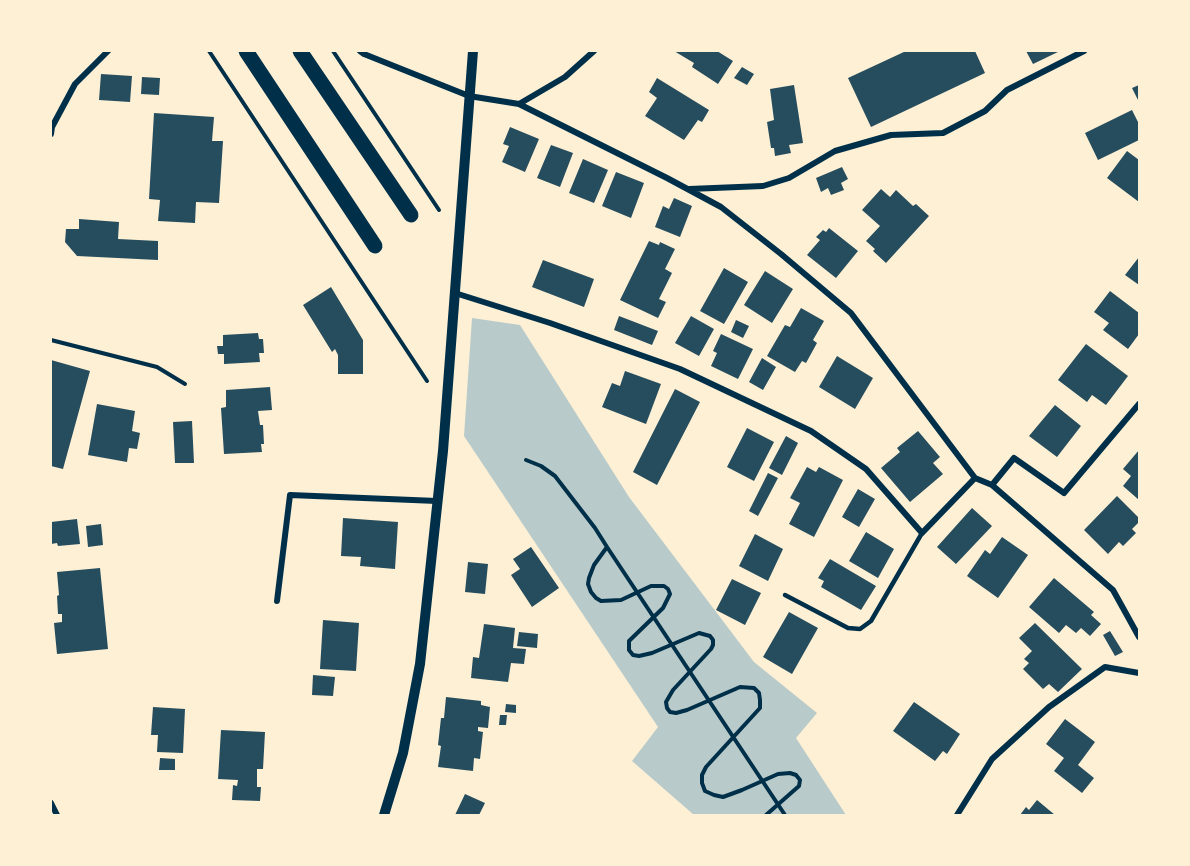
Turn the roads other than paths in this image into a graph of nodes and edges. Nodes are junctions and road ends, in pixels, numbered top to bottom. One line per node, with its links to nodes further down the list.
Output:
1 (108, 51): 10 (street)
2 (246, 51): 13 (main road)
3 (300, 51): 12 (main road)
4 (360, 51): 8 (street)
5 (473, 51): 8 (street)
6 (594, 51): 9 (street)
7 (1084, 51): 11 (street)
8 (469, 96): 9 (street); 14 (street)
9 (519, 104): 11 (street)
10 (51, 134)
11 (689, 189): 16 (street)
12 (411, 215)
13 (375, 246)
14 (454, 293): 18 (street); 19 (street)
15 (1139, 404): 17 (street)
16 (975, 478): 17 (street); 19 (street)
17 (992, 485): 22 (street)
18 (437, 501): 21 (street); 26 (street)
19 (922, 533): 20 (lane)
20 (785, 596)
21 (277, 601)
22 (1139, 637)
23 (1139, 673): 27 (street)
24 (51, 803): 25 (street)
25 (57, 815)
26 (384, 815)
27 (957, 815)

